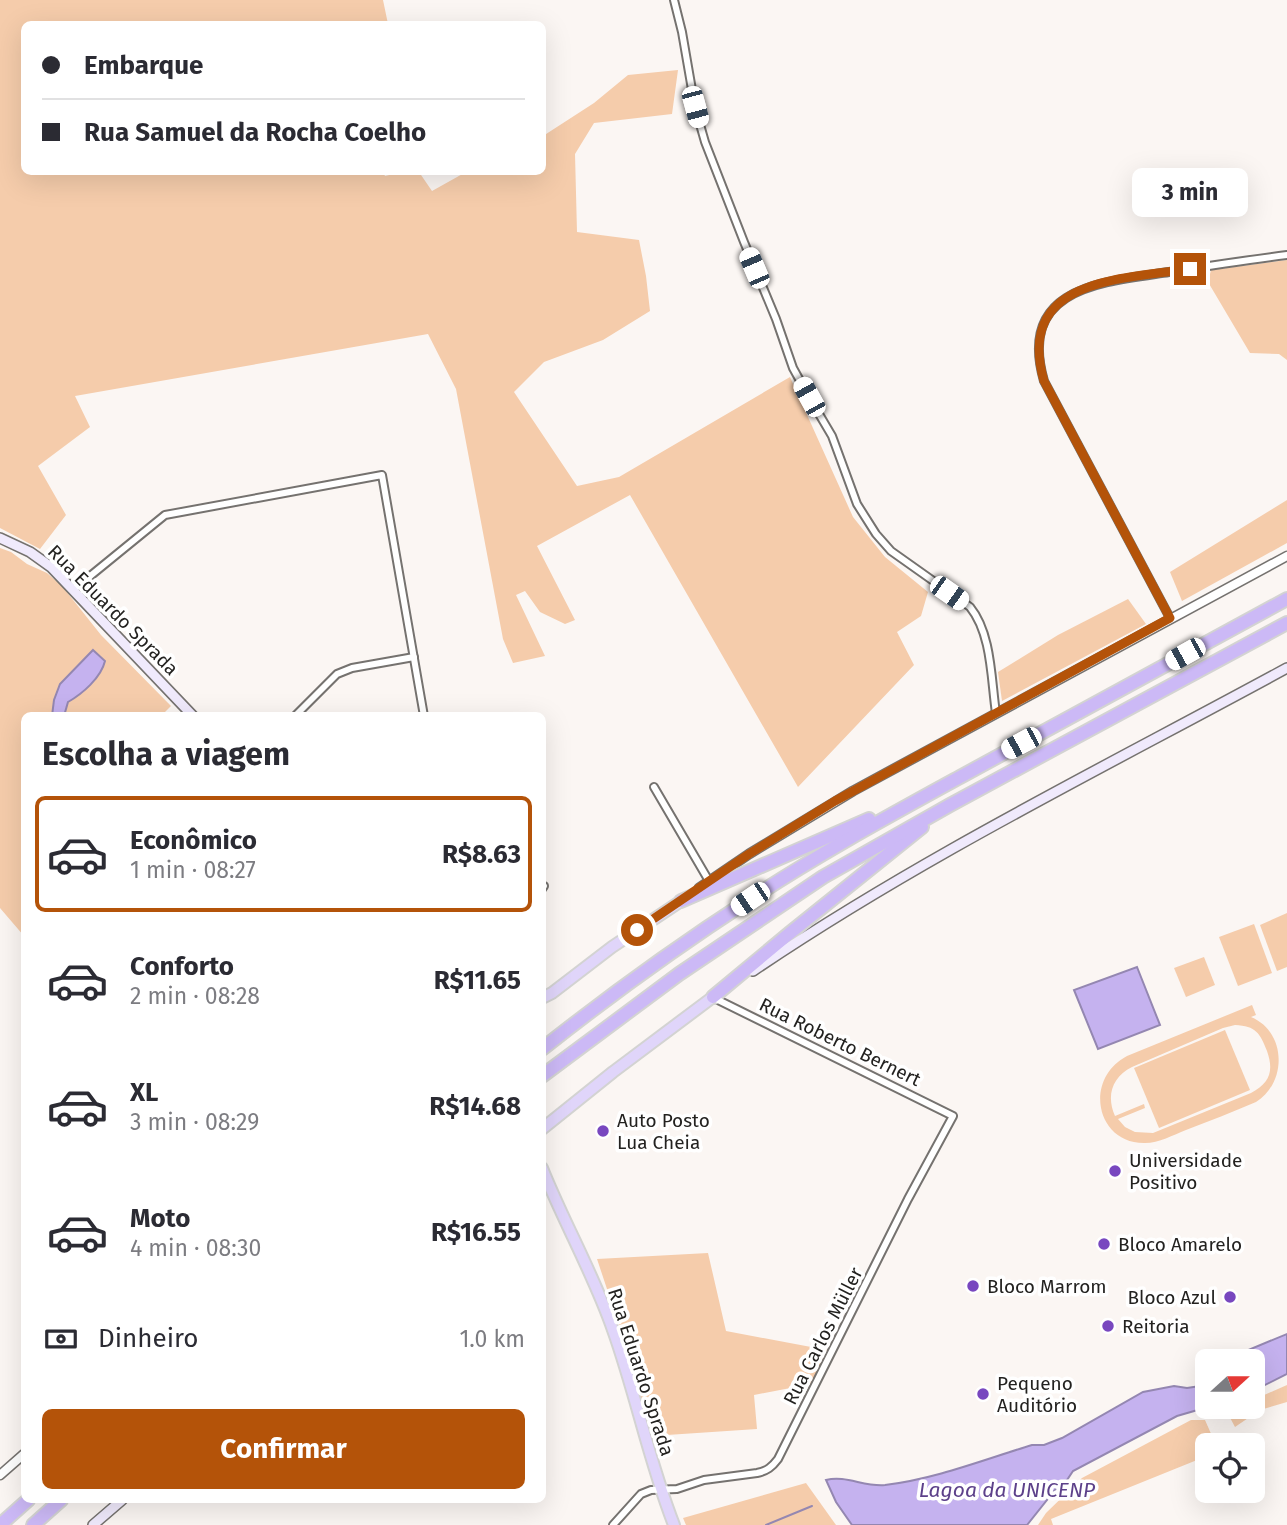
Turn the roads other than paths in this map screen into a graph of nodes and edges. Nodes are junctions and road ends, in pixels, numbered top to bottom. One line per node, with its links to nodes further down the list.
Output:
1 (674, 0): 14 (street)
2 (1287, 254): 7 (street)
3 (0, 538): 5 (main road, Rua Eduardo Sprada)
4 (1287, 556): 7 (street)
5 (73, 590): 9 (street); 11 (main road, Rua Eduardo Sprada)
6 (1287, 599): 15 (highway)
7 (1170, 618): 14 (street)
8 (1287, 623): 17 (highway)
9 (414, 657): 12 (street); 13 (street)
10 (1287, 668): 21 (main road)
11 (189, 712)
12 (299, 712)
13 (423, 712)
14 (996, 713): 18 (street)
15 (998, 756): 19 (highway); 22 (highway)
16 (654, 787): 18 (street)
17 (950, 805): 21 (highway); 23 (highway)
18 (709, 881): 19 (street)
19 (681, 901): 20 (main road)
20 (547, 995)
21 (713, 997): 24 (street, Rua Roberto Bernert); 25 (main road)
22 (546, 1046)
23 (546, 1073)
24 (953, 1116): 31 (street, Rua Carlos Müller)
25 (546, 1126)
26 (546, 1178): 28 (main road, Rua Eduardo Sprada)
27 (546, 1186): 28 (main road, Rua Eduardo Sprada)
28 (552, 1194): 31 (main road, Rua Eduardo Sprada)
29 (21, 1457): 30 (street)
30 (0, 1475)
31 (661, 1490): 38 (street); 39 (main road, Rua Eduardo Sprada)
32 (25, 1503): 35 (highway)
33 (58, 1503): 36 (highway)
34 (119, 1503): 37 (main road)
35 (0, 1525)
36 (33, 1525)
37 (93, 1525)
38 (613, 1525)
39 (674, 1525)

